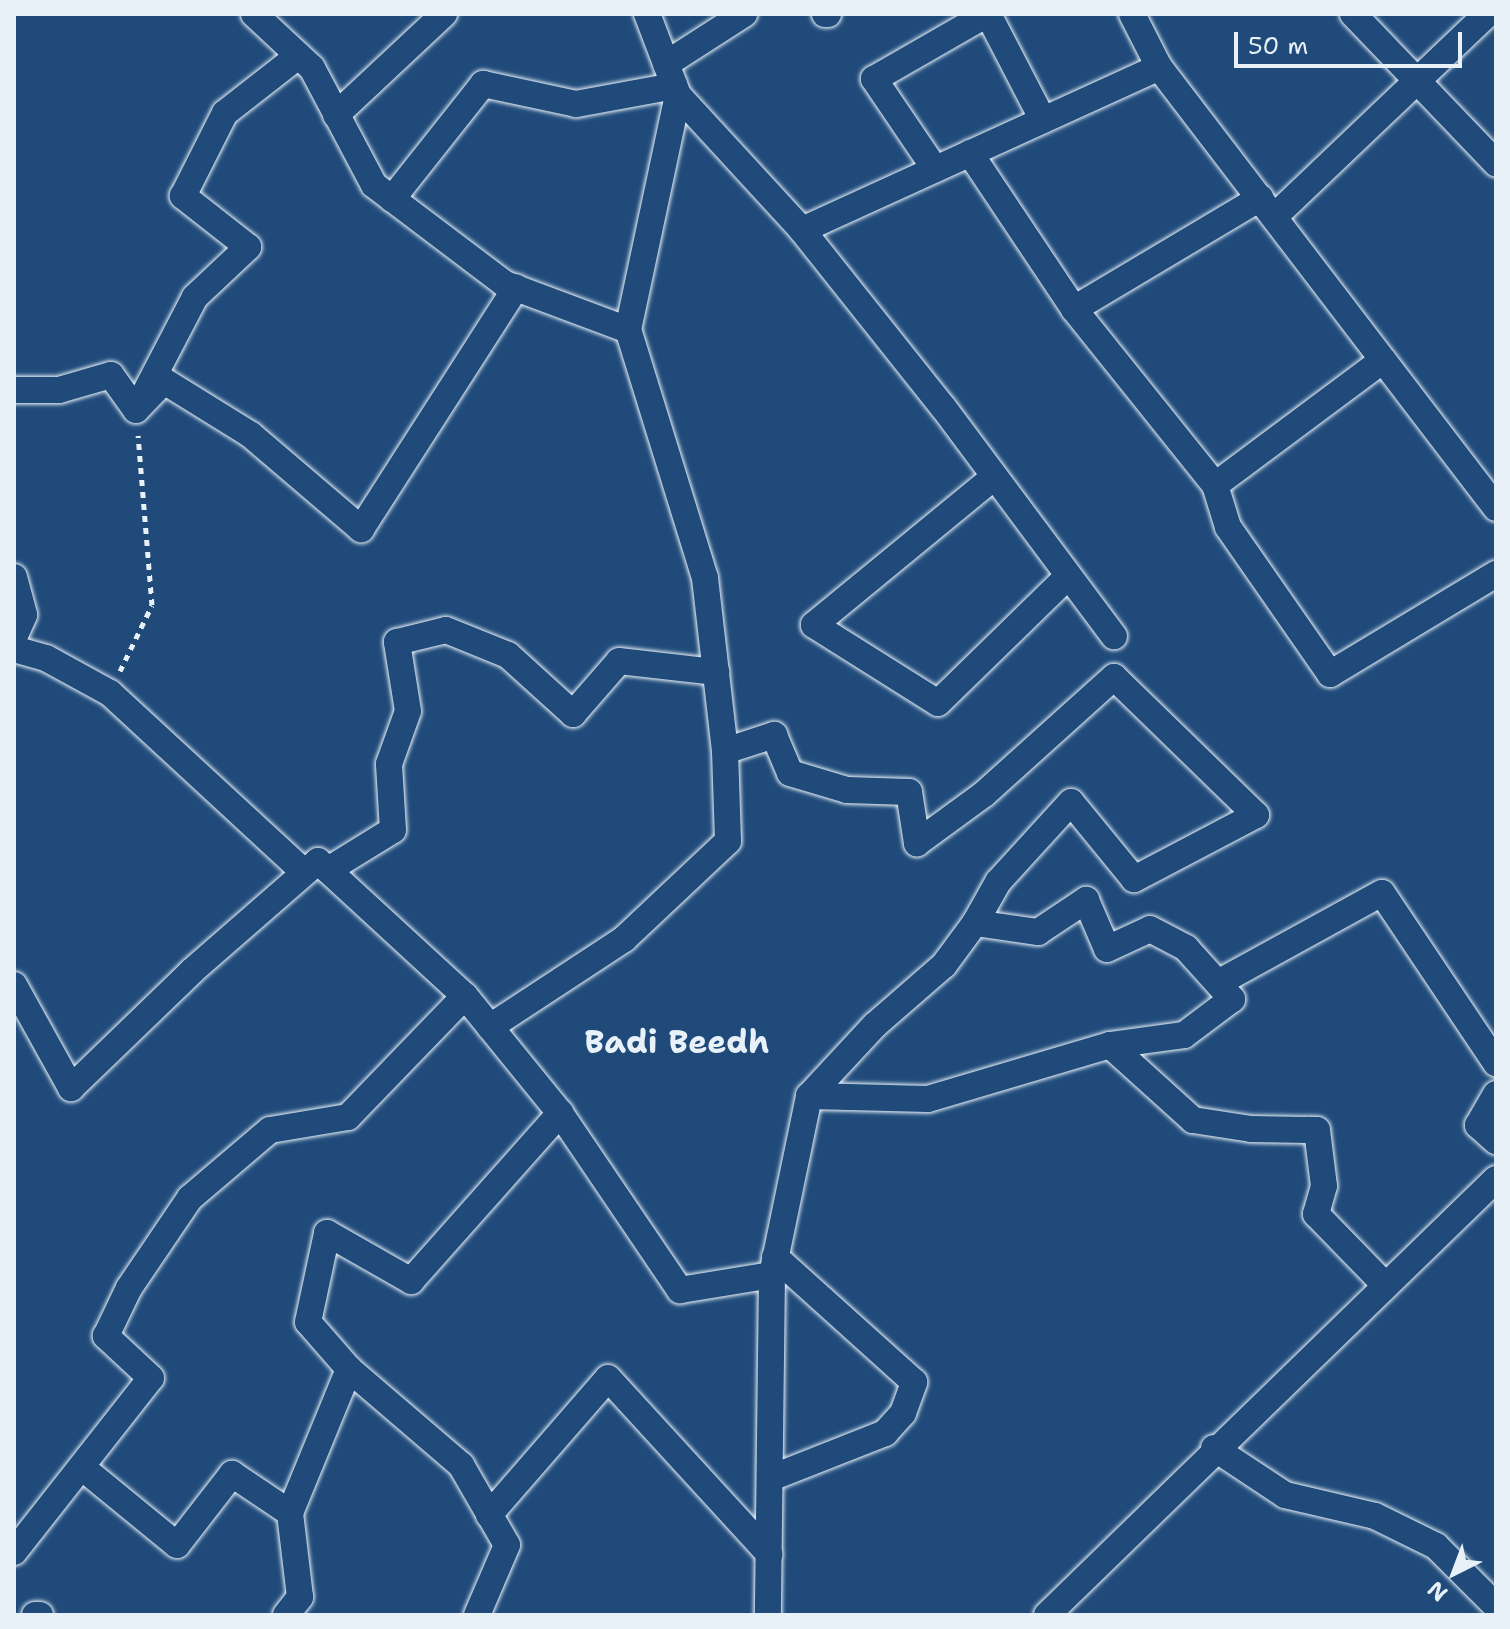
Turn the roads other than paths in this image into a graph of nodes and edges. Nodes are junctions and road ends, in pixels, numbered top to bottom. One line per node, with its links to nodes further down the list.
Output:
1 (254, 14): 9 (street)
2 (444, 14): 13 (street)
3 (647, 14): 12 (street)
4 (744, 14): 12 (street)
5 (988, 14): 14 (street); 17 (street)
6 (1132, 14): 10 (street)
7 (1353, 14): 11 (street)
8 (1487, 14): 11 (street)
9 (298, 56): 13 (street); 26 (street)
10 (1159, 67): 14 (street); 19 (street)
11 (1417, 80): 16 (street); 19 (street)
12 (673, 82): 18 (street); 20 (street); 23 (street)
13 (336, 115): 18 (street)
14 (1043, 120): 15 (street)
15 (970, 153): 17 (street); 22 (street)
16 (1496, 163)
17 (935, 169): 20 (street)
18 (392, 199): 21 (street)
19 (1267, 208): 22 (street); 24 (street)
20 (802, 230): 27 (street)
21 (516, 288): 23 (street); 26 (street)
22 (1074, 309): 28 (street)
23 (628, 330): 36 (street)
24 (1383, 360): 28 (street); 29 (street)
25 (14, 390): 26 (street)
26 (136, 410)
27 (994, 477): 31 (street); 31 (street)
28 (1215, 485): 30 (street)
29 (1496, 508)
30 (1496, 574)
31 (1068, 576): 33 (street)
32 (14, 577): 34 (street)
33 (1114, 636)
34 (14, 637)
35 (14, 649): 38 (street)
36 (716, 672): 37 (street); 38 (street)
37 (725, 751): 39 (street); 43 (street)
38 (316, 871): 41 (street); 42 (street)
39 (975, 923): 40 (street); 47 (street)
40 (1218, 983): 44 (street); 45 (street)
41 (14, 985)
42 (465, 996): 43 (street); 55 (street)
43 (490, 1027): 48 (street)
44 (1110, 1045): 47 (street); 52 (street)
45 (1496, 1063)
46 (1496, 1094): 49 (street)
47 (809, 1096): 51 (street)
48 (560, 1113): 51 (street); 53 (street)
49 (1496, 1141)
50 (1496, 1179): 52 (street)
51 (774, 1266): 56 (street); 56 (street)
52 (1385, 1285): 54 (street)
53 (349, 1369): 57 (street); 58 (street)
54 (1214, 1448): 61 (street); 65 (street)
55 (84, 1469): 57 (street); 59 (street)
56 (771, 1478): 60 (street)
57 (290, 1513): 62 (street)
58 (489, 1515): 60 (street); 63 (street)
59 (14, 1552)
60 (769, 1554): 64 (street)
61 (1486, 1607)
62 (286, 1615)
63 (477, 1615)
64 (768, 1615)
65 (1047, 1615)

